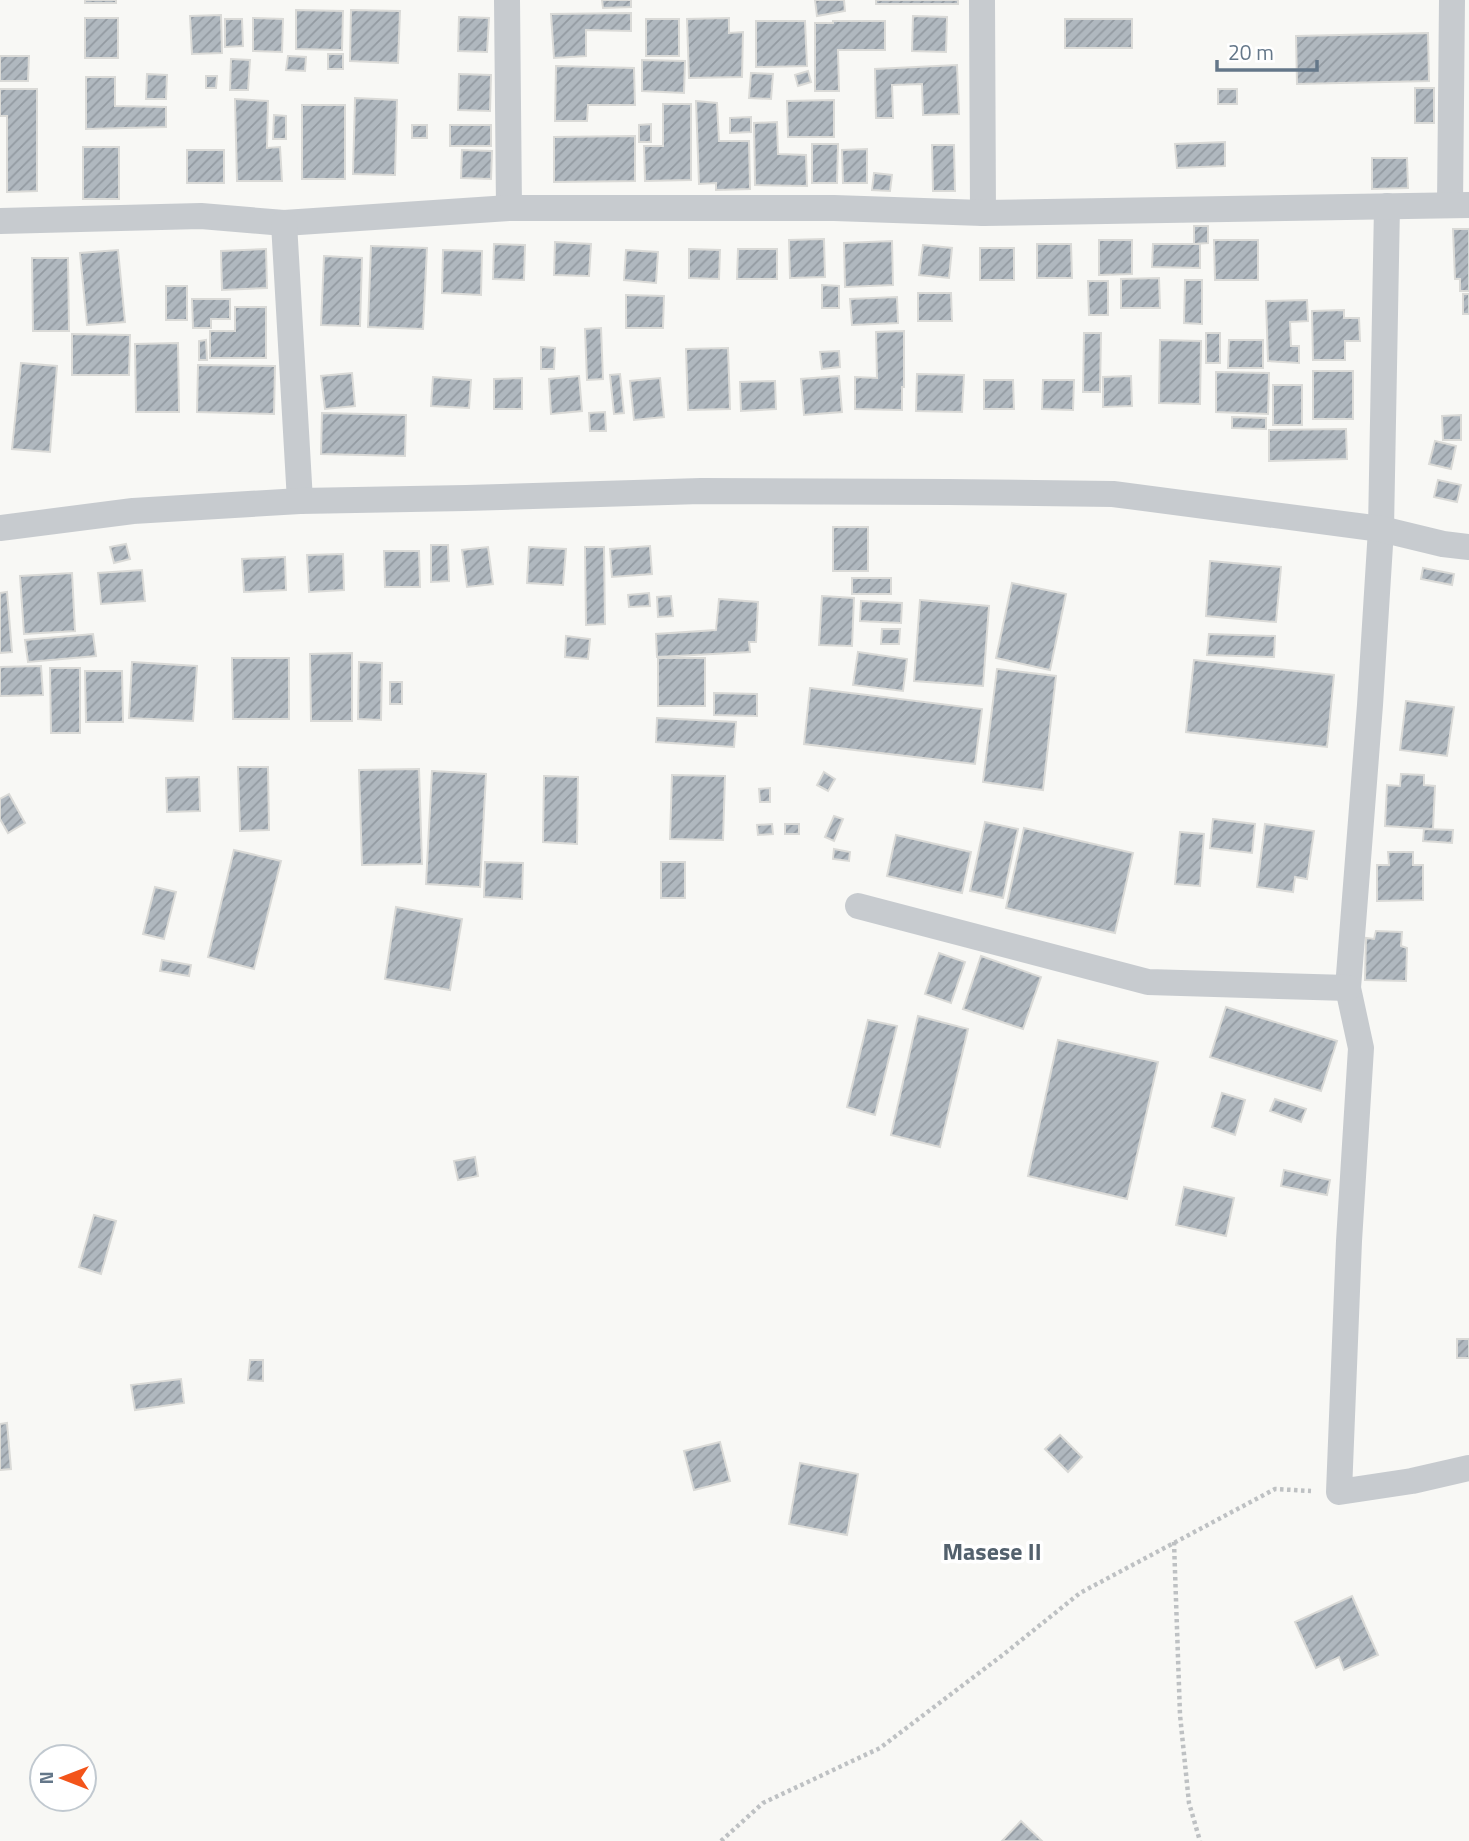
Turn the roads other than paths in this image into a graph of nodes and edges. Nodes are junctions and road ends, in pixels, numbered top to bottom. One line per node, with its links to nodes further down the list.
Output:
1 (507, 0): 6 (street)
2 (982, 0): 7 (street)
3 (1452, 0): 4 (street)
4 (1460, 205): 5 (street)
5 (1387, 206): 7 (street); 12 (street)
6 (509, 208): 7 (street); 9 (street)
7 (983, 212)
8 (0, 221): 9 (street)
9 (284, 223): 10 (street)
10 (300, 501): 11 (street); 12 (street)
11 (0, 528)
12 (1381, 529): 13 (street); 15 (street)
13 (1469, 548)
14 (858, 906): 15 (street)
15 (1348, 988): 16 (street)
16 (1469, 1468)

